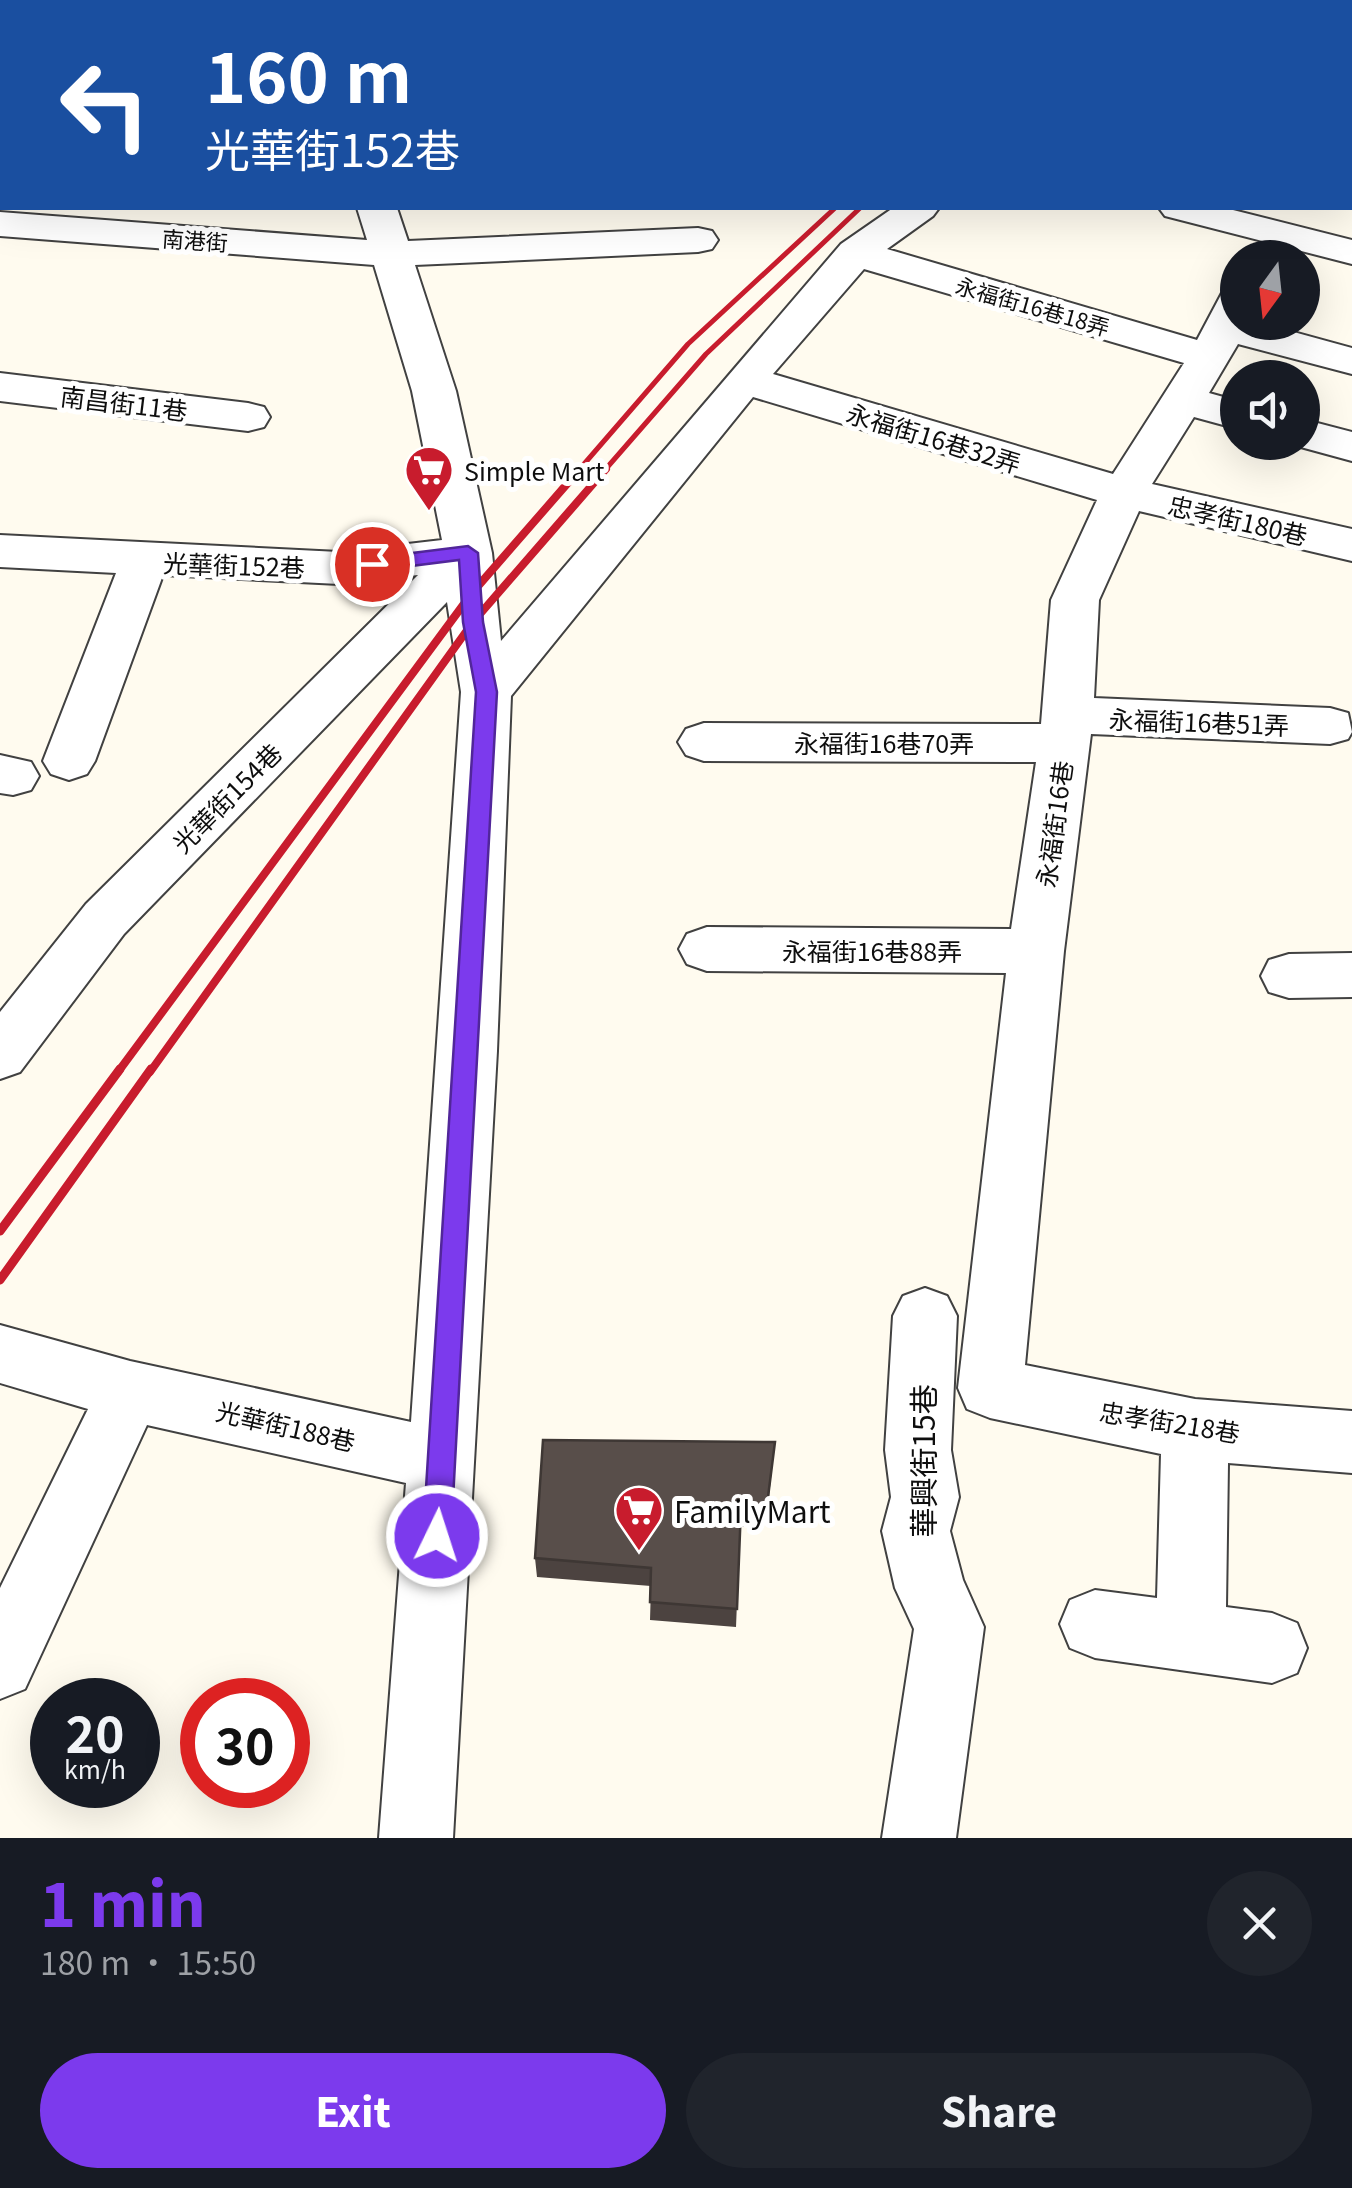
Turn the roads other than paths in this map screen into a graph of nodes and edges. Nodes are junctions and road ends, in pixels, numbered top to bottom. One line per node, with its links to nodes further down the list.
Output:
1 (916, 210): 8 (street)
2 (1188, 210): 5 (street)
3 (4, 231): 4 (street, 南港街)
4 (384, 231): 6 (street, 南港街); 19 (street)
5 (1286, 233): 7 (street)
6 (698, 240)
7 (1352, 252)
8 (856, 254): 9 (street, 永福街16巷18弄); 11 (street)
9 (1214, 346): 10 (street); 16 (street, 永福街16巷)
10 (1352, 361)
11 (744, 380): 16 (street, 永福街16巷32弄); 21 (street)
12 (0, 387): 13 (street, 南昌街11巷)
13 (248, 417)
14 (1320, 438): 15 (street)
15 (1352, 447)
16 (1124, 493): 17 (street, 忠孝街180巷); 23 (street, 永福街16巷)
17 (1352, 545)
18 (0, 551): 20 (street, 光華街152巷)
19 (468, 553): 20 (street, 光華街152巷); 21 (street); 30 (street, 光華街154巷)
20 (145, 560): 25 (street)
21 (486, 692): 37 (street)
22 (1330, 726): 23 (street, 永福街16巷51弄)
23 (1066, 729): 24 (street, 永福街16巷70弄); 27 (street, 永福街16巷)
24 (704, 742)
25 (70, 761)
26 (707, 950): 27 (street, 永福街16巷88弄)
27 (1036, 952): 33 (street, 永福街16巷)
28 (1352, 975): 29 (street)
29 (1289, 976)
30 (0, 1056)
31 (925, 1316): 43 (street, 華興街15巷)
32 (0, 1354): 34 (street, 光華街188巷)
33 (990, 1388): 35 (street, 忠孝街218巷)
34 (130, 1391): 37 (street, 光華街188巷); 41 (street)
35 (1195, 1430): 36 (street, 忠孝街218巷); 39 (street)
36 (1352, 1442)
37 (442, 1460): 42 (street)
38 (1095, 1624): 39 (street)
39 (1190, 1638): 40 (street)
40 (1272, 1648)
41 (0, 1664)
42 (416, 1838)
43 (919, 1838)

